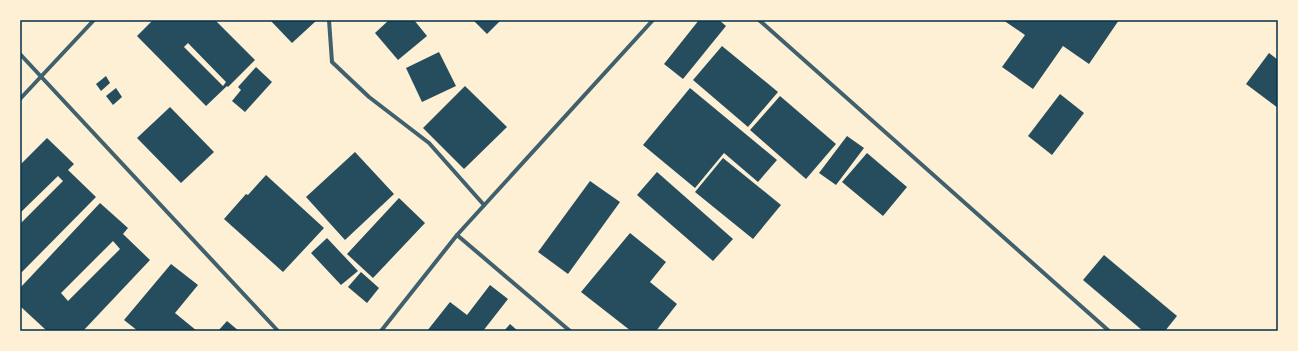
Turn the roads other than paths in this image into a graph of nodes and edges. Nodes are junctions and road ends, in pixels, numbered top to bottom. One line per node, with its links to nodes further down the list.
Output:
1 (94, 20): 6 (street)
2 (329, 20): 8 (street)
3 (653, 20): 8 (street)
4 (759, 20): 13 (street)
5 (20, 54): 6 (street)
6 (40, 76): 7 (street); 10 (street)
7 (20, 99)
8 (484, 205): 9 (street)
9 (457, 235): 11 (street); 12 (street)
10 (278, 331)
11 (382, 331)
12 (570, 331)
13 (1109, 331)

